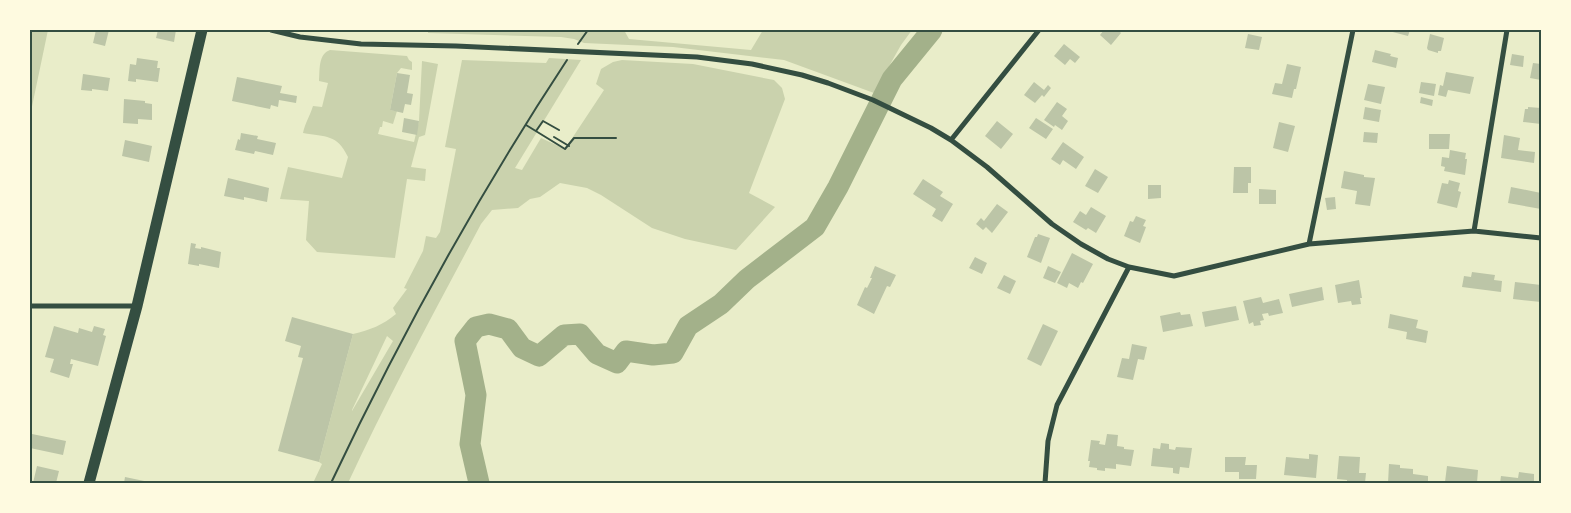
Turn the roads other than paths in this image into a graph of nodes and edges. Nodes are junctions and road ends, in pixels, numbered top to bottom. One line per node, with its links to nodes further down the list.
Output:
1 (202, 30): 12 (highway)
2 (271, 30): 6 (street)
3 (1039, 30): 6 (street)
4 (1353, 30): 9 (street)
5 (1507, 30): 7 (street)
6 (951, 140): 10 (street)
7 (1474, 231): 8 (street); 9 (street)
8 (1541, 238)
9 (1309, 244): 10 (street)
10 (1128, 268): 14 (street)
11 (30, 306): 12 (street)
12 (138, 306): 13 (highway)
13 (89, 483)
14 (1045, 483)

